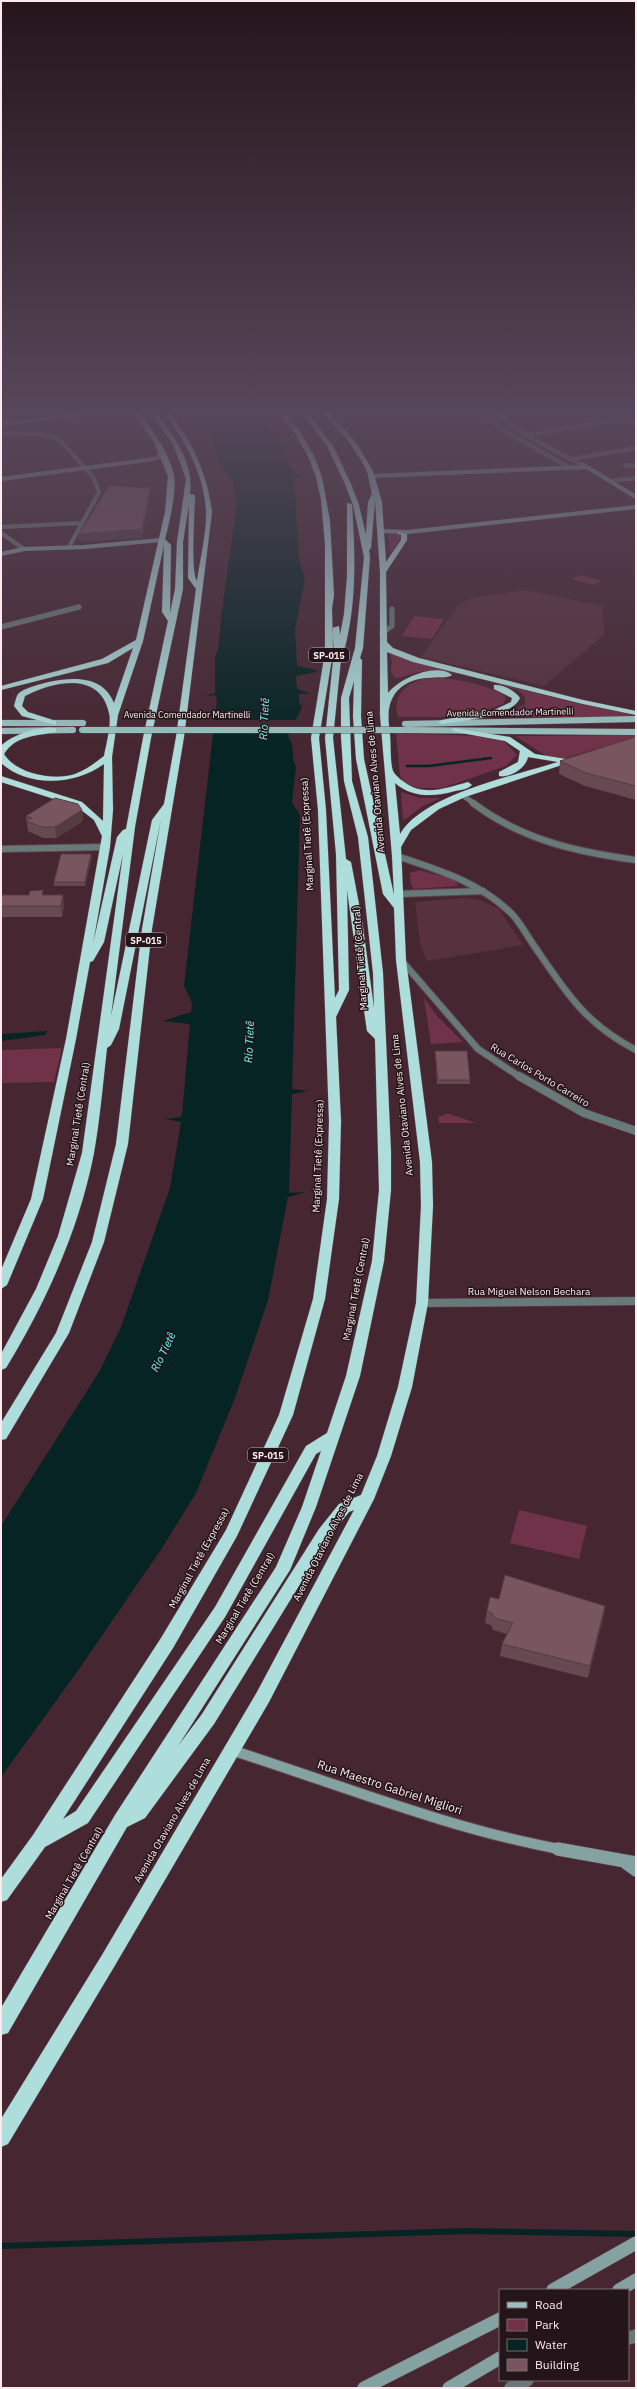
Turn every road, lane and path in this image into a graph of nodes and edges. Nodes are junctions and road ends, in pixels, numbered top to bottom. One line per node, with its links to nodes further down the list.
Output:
1 (52, 524): 13 (street)
2 (81, 524): 18 (street)
3 (164, 524): 17 (highway)
4 (182, 524): 27 (highway)
5 (192, 524): 23 (highway)
6 (207, 524): 23 (highway, SP-015)
7 (326, 524): 24 (highway, Marginal Tietê (Expressa) / SP-015)
8 (350, 524): 32 (highway)
9 (360, 524): 21 (highway, Marginal Tietê (Central))
10 (369, 524): 21 (highway)
11 (380, 524): 14 (highway, Avenida Otaviano Alves de Lima)
12 (477, 524): 16 (main road)
13 (1, 527)
14 (380, 530): 16 (main road); 22 (highway, Avenida Otaviano Alves de Lima)
15 (1, 533): 19 (street)
16 (400, 533): 22 (highway)
17 (161, 539): 18 (main road); 27 (highway); 30 (highway)
18 (69, 547): 19 (main road)
19 (24, 549): 20 (main road)
20 (1, 554)
21 (367, 557): 31 (highway, Marginal Tietê (Central))
22 (383, 572): 29 (highway, Avenida Otaviano Alves de Lima)
23 (198, 589): 53 (highway, SP-015)
24 (330, 595): 32 (highway, SP-015); 67 (highway, Marginal Tietê (Expressa) / SP-015)
25 (79, 607): 28 (street)
26 (392, 610): 29 (street)
27 (172, 622): 54 (highway, Marginal Tietê (Central))
28 (1, 627)
29 (382, 637): 34 (highway); 35 (highway, Avenida Otaviano Alves de Lima)
30 (139, 642): 33 (highway); 36 (highway)
31 (358, 648): 64 (highway); 68 (highway, Marginal Tietê (Central))
32 (338, 651): 59 (highway, Marginal Tietê (Central) / SP-015)
33 (1, 688)
34 (636, 713)
35 (384, 714): 38 (highway); 50 (highway, Avenida Otaviano Alves de Lima)
36 (114, 715): 40 (highway); 47 (highway)
37 (636, 719): 38 (main road, Avenida Comendador Martinelli)
38 (442, 722): 41 (main road, Avenida Comendador Martinelli)
39 (1, 723): 40 (main road, Avenida Comendador Martinelli)
40 (53, 726): 41 (main road, Avenida Comendador Martinelli, bridge); 43 (main road, Avenida Comendador Martinelli); 46 (highway)
41 (405, 727): 42 (main road, Avenida Comendador Martinelli)
42 (456, 730): 44 (main road, Avenida Comendador Martinelli); 45 (highway)
43 (1, 731)
44 (636, 732)
45 (524, 750): 49 (highway); 50 (highway)
46 (1, 754): 47 (highway)
47 (108, 757): 55 (highway)
48 (584, 757): 49 (highway)
49 (569, 761): 52 (highway)
50 (391, 774): 56 (highway, Avenida Otaviano Alves de Lima)
51 (1, 779): 55 (highway)
52 (462, 795): 56 (highway); 61 (street)
53 (169, 803): 70 (highway); 76 (highway, SP-015)
54 (131, 827): 66 (highway); 70 (highway, Marginal Tietê (Central))
55 (106, 836): 57 (highway)
56 (396, 846): 60 (highway, Avenida Otaviano Alves de Lima)
57 (105, 848): 58 (street); 66 (highway)
58 (1, 849)
59 (341, 854): 67 (highway, Marginal Tietê (Central) / SP-015); 68 (highway)
60 (397, 856): 62 (street); 63 (highway, Avenida Otaviano Alves de Lima)
61 (636, 860)
62 (484, 890): 63 (street); 69 (street)
63 (398, 894): 64 (highway, Avenida Otaviano Alves de Lima)
64 (398, 906): 65 (highway, Avenida Otaviano Alves de Lima)
65 (402, 960): 71 (street, Rua Carlos Porto Carreiro); 74 (highway, Avenida Otaviano Alves de Lima)
66 (85, 966): 72 (highway)
67 (332, 1015): 81 (highway, Marginal Tietê (Expressa) / SP-015)
68 (380, 1038): 77 (highway, Marginal Tietê (Central))
69 (636, 1050)
70 (102, 1053): 75 (highway, Marginal Tietê (Central))
71 (636, 1131)
72 (1, 1285)
73 (636, 1301): 74 (street, Rua Miguel Nelson Bechara)
74 (422, 1303): 78 (highway, Avenida Otaviano Alves de Lima)
75 (1, 1365)
76 (1, 1435)
77 (333, 1436): 80 (highway, Marginal Tietê (Central)); 81 (highway)
78 (367, 1499): 79 (highway, Avenida Otaviano Alves de Lima); 80 (highway)
79 (231, 1750): 82 (main road, Rua Maestro Gabriel Migliori); 87 (highway, Avenida Otaviano Alves de Lima)
80 (121, 1821): 86 (highway, Marginal Tietê (Central))
81 (39, 1841): 85 (highway, SP-015)
82 (622, 1860): 83 (main road, Rua Maestro Gabriel Migliori); 84 (main road)
83 (636, 1862)
84 (636, 1870)
85 (1, 1894)
86 (1, 2026)
87 (1, 2137)
88 (636, 2243): 90 (main road)
89 (636, 2280): 91 (main road)
90 (555, 2289)
91 (621, 2289)
92 (499, 2320): 95 (main road)
93 (499, 2359): 96 (main road)
94 (525, 2381): 97 (street)
95 (364, 2388)
96 (449, 2388)
97 (511, 2388)

